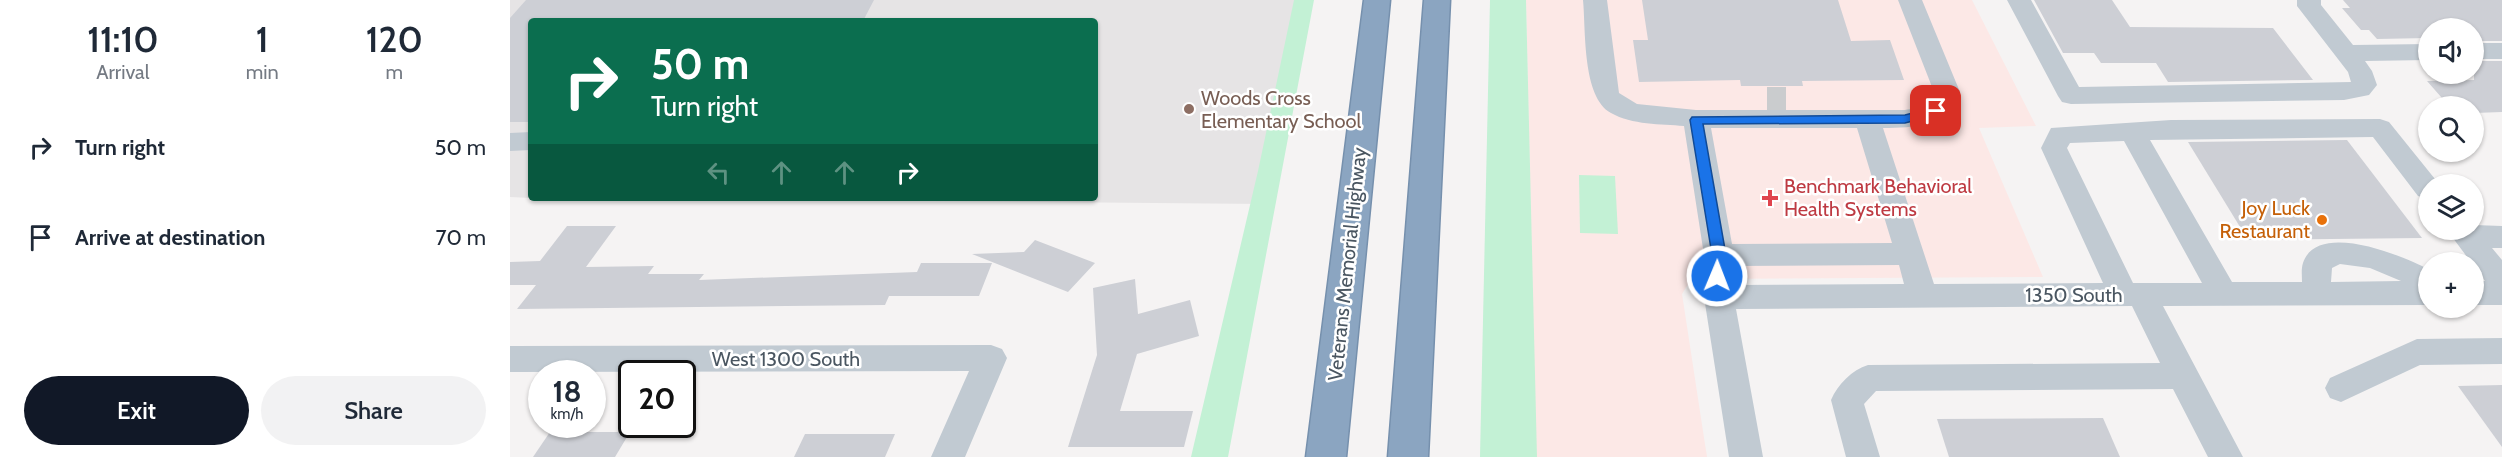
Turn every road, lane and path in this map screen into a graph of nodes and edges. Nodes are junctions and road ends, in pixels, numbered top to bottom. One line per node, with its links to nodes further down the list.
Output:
1 (1377, 0): 41 (highway, Veterans Memorial Highway)
2 (1437, 0): 42 (highway)
3 (1595, 0): 15 (street)
4 (1910, 0): 14 (street)
5 (2019, 0): 11 (street)
6 (2309, 0): 10 (street)
7 (2484, 51): 8 (street)
8 (2502, 51)
9 (2418, 52): 10 (street)
10 (2349, 53): 11 (street)
11 (2071, 96): 17 (street)
12 (1730, 119): 13 (street); 13 (street); 15 (street)
13 (1827, 119): 14 (street)
14 (1867, 119): 24 (street)
15 (1696, 120): 25 (street)
16 (2132, 132): 17 (street); 20 (street); 31 (street)
17 (2092, 133): 33 (street)
18 (528, 141): 19 (street)
19 (510, 142)
20 (2418, 176)
21 (2484, 236): 22 (street)
22 (2502, 237)
23 (2469, 240): 27 (street)
24 (1910, 254): 25 (street); 34 (street)
25 (1719, 255): 35 (street)
26 (2418, 276): 32 (street)
27 (2502, 281)
28 (2418, 293): 32 (street, 1350 South)
29 (2484, 293): 30 (street)
30 (2502, 293)
31 (2223, 294): 32 (street, 1350 South); 33 (street, 1350 South)
32 (2316, 294)
33 (2133, 295): 34 (street, 1350 South); 38 (street)
34 (1923, 296): 35 (street, 1350 South)
35 (1719, 297): 43 (street)
36 (2502, 351): 39 (street)
37 (510, 359): 40 (street, West 1300 South)
38 (2182, 376): 44 (street); 45 (street)
39 (2341, 388)
40 (948, 457)
41 (1326, 457)
42 (1408, 457)
43 (1746, 457)
44 (1863, 457)
45 (2226, 457)

